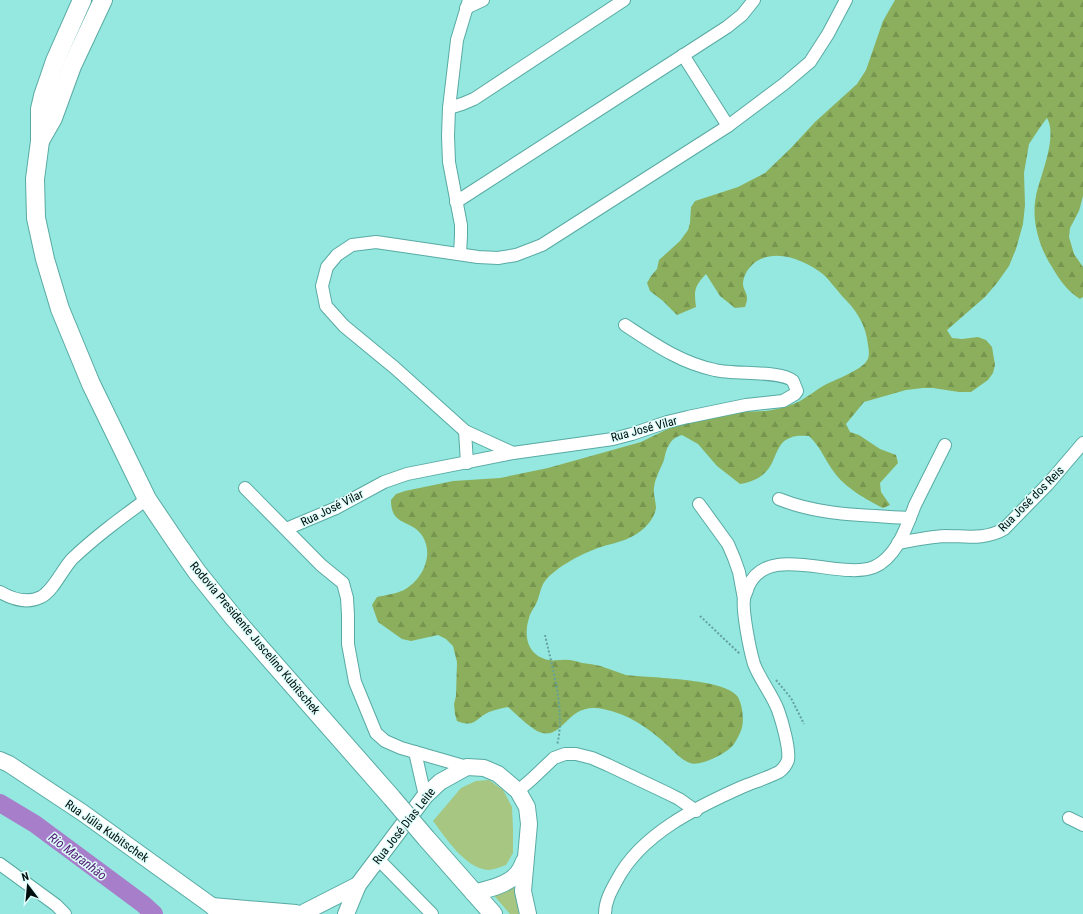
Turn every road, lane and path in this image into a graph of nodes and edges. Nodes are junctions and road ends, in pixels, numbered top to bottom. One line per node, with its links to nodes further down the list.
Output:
1 (82, 0): 9 (highway, Rodovia Presidente Juscelino Kubitschek)
2 (103, 0): 9 (highway, Rodovia Presidente Juscelino Kubitschek)
3 (483, 0): 7 (street)
4 (624, 0): 10 (street)
5 (754, 0): 8 (street)
6 (846, 0): 11 (street)
7 (467, 4): 10 (street)
8 (683, 55): 11 (street); 12 (street)
9 (64, 64): 21 (highway, Rodovia Presidente Juscelino Kubitschek)
10 (449, 108): 12 (street)
11 (728, 126): 13 (street)
12 (456, 202): 13 (street)
13 (460, 253): 15 (street)
14 (625, 325): 18 (street, Rua José Vilar)
15 (464, 431): 18 (street); 19 (street)
16 (1083, 443): 26 (street, Rua José dos Reis)
17 (945, 445): 24 (street)
18 (513, 453): 19 (street, Rua José Vilar)
19 (467, 463): 25 (street, Rua José Vilar)
20 (245, 488): 25 (street, Rua José Vilar)
21 (147, 499): 27 (street); 43 (highway, Rodovia Presidente Juscelino Kubitschek, bridge)
22 (779, 499): 24 (street)
23 (699, 504): 28 (street)
24 (910, 518): 26 (street)
25 (286, 529): 30 (street, Rua José Vilar)
26 (898, 543): 28 (street)
27 (0, 592)
28 (744, 599): 36 (street)
29 (545, 635): 31 (path)
30 (415, 752): 33 (street, Rua José Vilar); 35 (street)
31 (554, 758): 34 (street); 36 (street)
32 (0, 760): 44 (main road, Rua Júlia Kubitschek)
33 (468, 767): 34 (main road); 35 (main road, Rua José Dias Leite)
34 (518, 791): 40 (main road)
35 (425, 796): 39 (main road, Rua José Dias Leite)
36 (696, 811): 51 (street)
37 (1069, 818): 38 (street)
38 (1083, 825)
39 (378, 859): 42 (main road, Rua José Dias Leite); 48 (street)
40 (524, 861): 43 (main road); 50 (main road)
41 (0, 864): 46 (street)
42 (358, 885): 45 (main road, Rua José Dias Leite); 47 (main road, Rua José Dias Leite)
43 (473, 893): 49 (highway, Rodovia Presidente Juscelino Kubitschek)
44 (216, 910): 45 (main road, Rua Júlia Kubitschek)
45 (303, 913)
46 (65, 914)
47 (346, 914)
48 (432, 914)
49 (493, 914)
50 (528, 914)
51 (606, 914)

